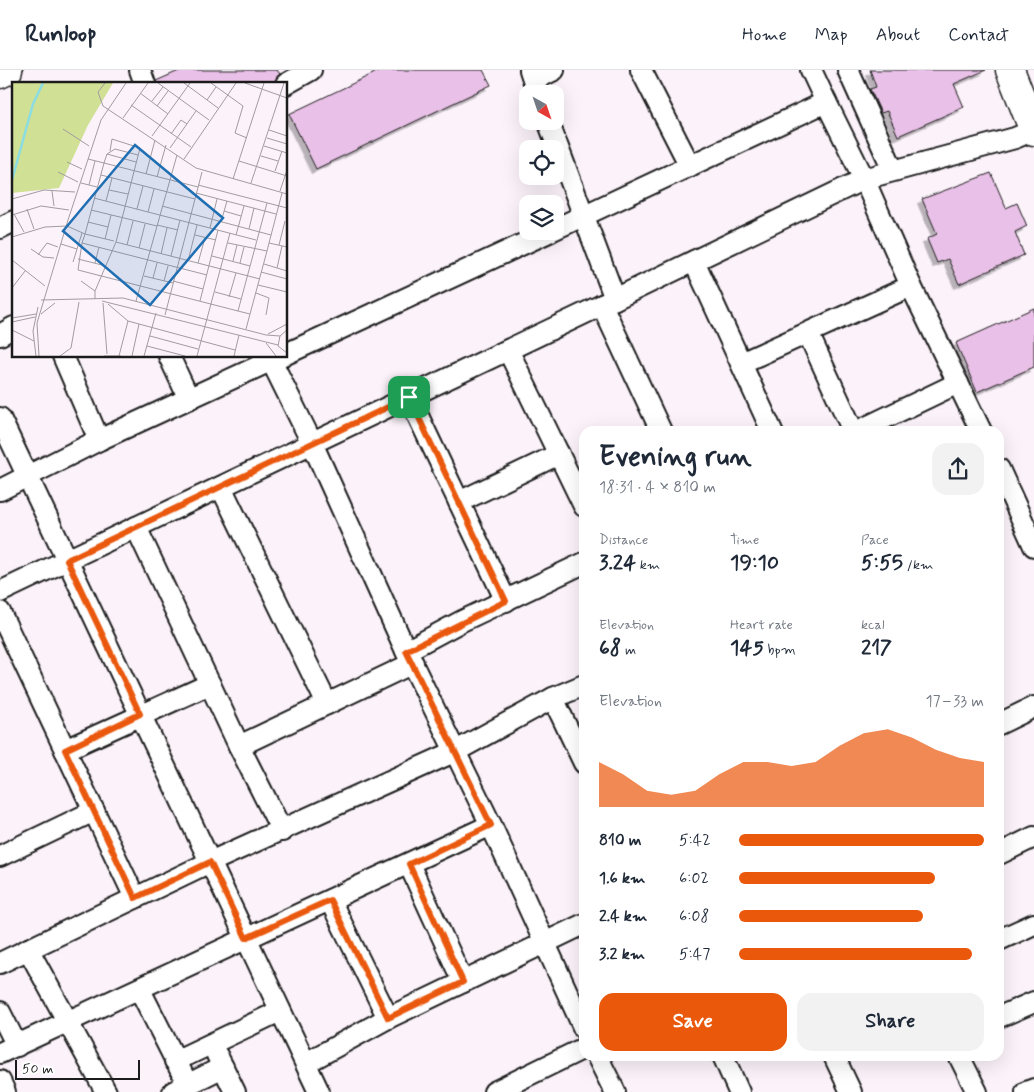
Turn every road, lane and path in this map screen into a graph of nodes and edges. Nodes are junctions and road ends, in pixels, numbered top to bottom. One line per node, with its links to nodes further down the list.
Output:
1 (8, 70): 9 (main road)
2 (140, 70): 11 (street)
3 (311, 70): 12 (street)
4 (554, 70): 10 (street)
5 (641, 70): 16 (street)
6 (811, 70): 13 (street)
7 (848, 70): 17 (street)
8 (1010, 70): 15 (main road)
9 (0, 74)
10 (534, 81)
11 (144, 82)
12 (288, 83)
13 (826, 102): 16 (street); 18 (street)
14 (551, 130): 19 (street)
15 (1034, 130): 17 (street)
16 (690, 166): 19 (street)
17 (893, 170): 18 (street)
18 (864, 179): 24 (street); 25 (street)
19 (584, 216): 21 (street); 26 (street)
20 (12, 222): 22 (street)
21 (564, 225)
22 (0, 228)
23 (531, 240): 31 (street)
24 (694, 261): 26 (street); 36 (street)
25 (911, 286): 28 (street); 37 (street)
26 (608, 302): 30 (street); 41 (street)
27 (12, 328): 29 (street)
28 (808, 333): 36 (street); 43 (street)
29 (0, 335)
30 (508, 350): 38 (street); 48 (street)
31 (288, 352)
32 (64, 358): 46 (street)
33 (171, 358): 39 (street)
34 (275, 358): 39 (street)
35 (277, 358): 47 (street)
36 (741, 364): 42 (street)
37 (958, 382): 44 (street); 45 (street)
38 (409, 397): 47 (street); 54 (street)
39 (190, 399): 46 (street)
40 (0, 418): 49 (street)
41 (659, 426)
42 (770, 426)
43 (852, 426)
44 (868, 426)
45 (979, 426)
46 (99, 440): 49 (street)
47 (312, 443): 50 (street); 62 (street)
48 (558, 454): 53 (street); 54 (street)
49 (28, 477): 52 (street); 57 (street)
50 (221, 487): 55 (street); 66 (street)
51 (1004, 487): 56 (street)
52 (0, 490)
53 (579, 496)
54 (459, 502): 60 (street)
55 (136, 527): 57 (street); 63 (street)
56 (1034, 546)
57 (67, 560): 59 (street); 68 (street)
58 (579, 565): 60 (street)
59 (0, 592)
60 (506, 601): 62 (street)
61 (0, 612): 71 (street)
62 (410, 657): 66 (street); 72 (street)
63 (210, 684): 68 (street); 70 (street)
64 (579, 687): 65 (street)
65 (554, 698): 72 (street); 73 (street)
66 (327, 704): 70 (street)
67 (1034, 707): 69 (street)
68 (140, 714): 71 (street); 80 (street)
69 (1004, 722)
70 (239, 746): 76 (street)
71 (65, 750): 74 (street)
72 (456, 751): 75 (street); 76 (street)
73 (579, 752)
74 (94, 811): 78 (street); 82 (street)
75 (491, 825): 81 (street); 88 (street)
76 (282, 832): 80 (street)
77 (1034, 837): 79 (street)
78 (2, 849)
79 (1004, 852)
80 (210, 862): 82 (street); 86 (street)
81 (409, 864): 83 (street); 91 (street)
82 (135, 898): 89 (street)
83 (330, 900): 86 (street); 97 (street)
84 (1034, 924): 87 (street)
85 (579, 926): 88 (street)
86 (246, 938): 92 (street); 94 (street)
87 (1004, 938)
88 (544, 944): 91 (street); 98 (street)
89 (28, 949): 90 (street); 99 (street)
90 (0, 963)
91 (463, 982): 97 (street)
92 (140, 990): 99 (street); 103 (street)
93 (1034, 1002): 96 (street)
94 (280, 1011): 100 (street); 108 (street)
95 (0, 1012): 101 (street)
96 (1004, 1015)
97 (388, 1018): 108 (street)
98 (579, 1018)
99 (70, 1023): 101 (street); 114 (street)
100 (212, 1044): 103 (street); 109 (street)
101 (9, 1050)
102 (579, 1050): 117 (street)
103 (175, 1061): 111 (street)
104 (600, 1061): 118 (street)
105 (725, 1061): 119 (street)
106 (836, 1061): 120 (street)
107 (962, 1061): 121 (street)
108 (306, 1063): 116 (street)
109 (222, 1067): 111 (street); 115 (street)
110 (0, 1081): 113 (street)
111 (180, 1088)
112 (1034, 1089): 122 (street)
113 (5, 1092)
114 (106, 1092)
115 (234, 1092)
116 (319, 1092)
117 (494, 1092)
118 (615, 1092)
119 (739, 1092)
120 (851, 1092)
121 (977, 1092)
122 (1026, 1092)

